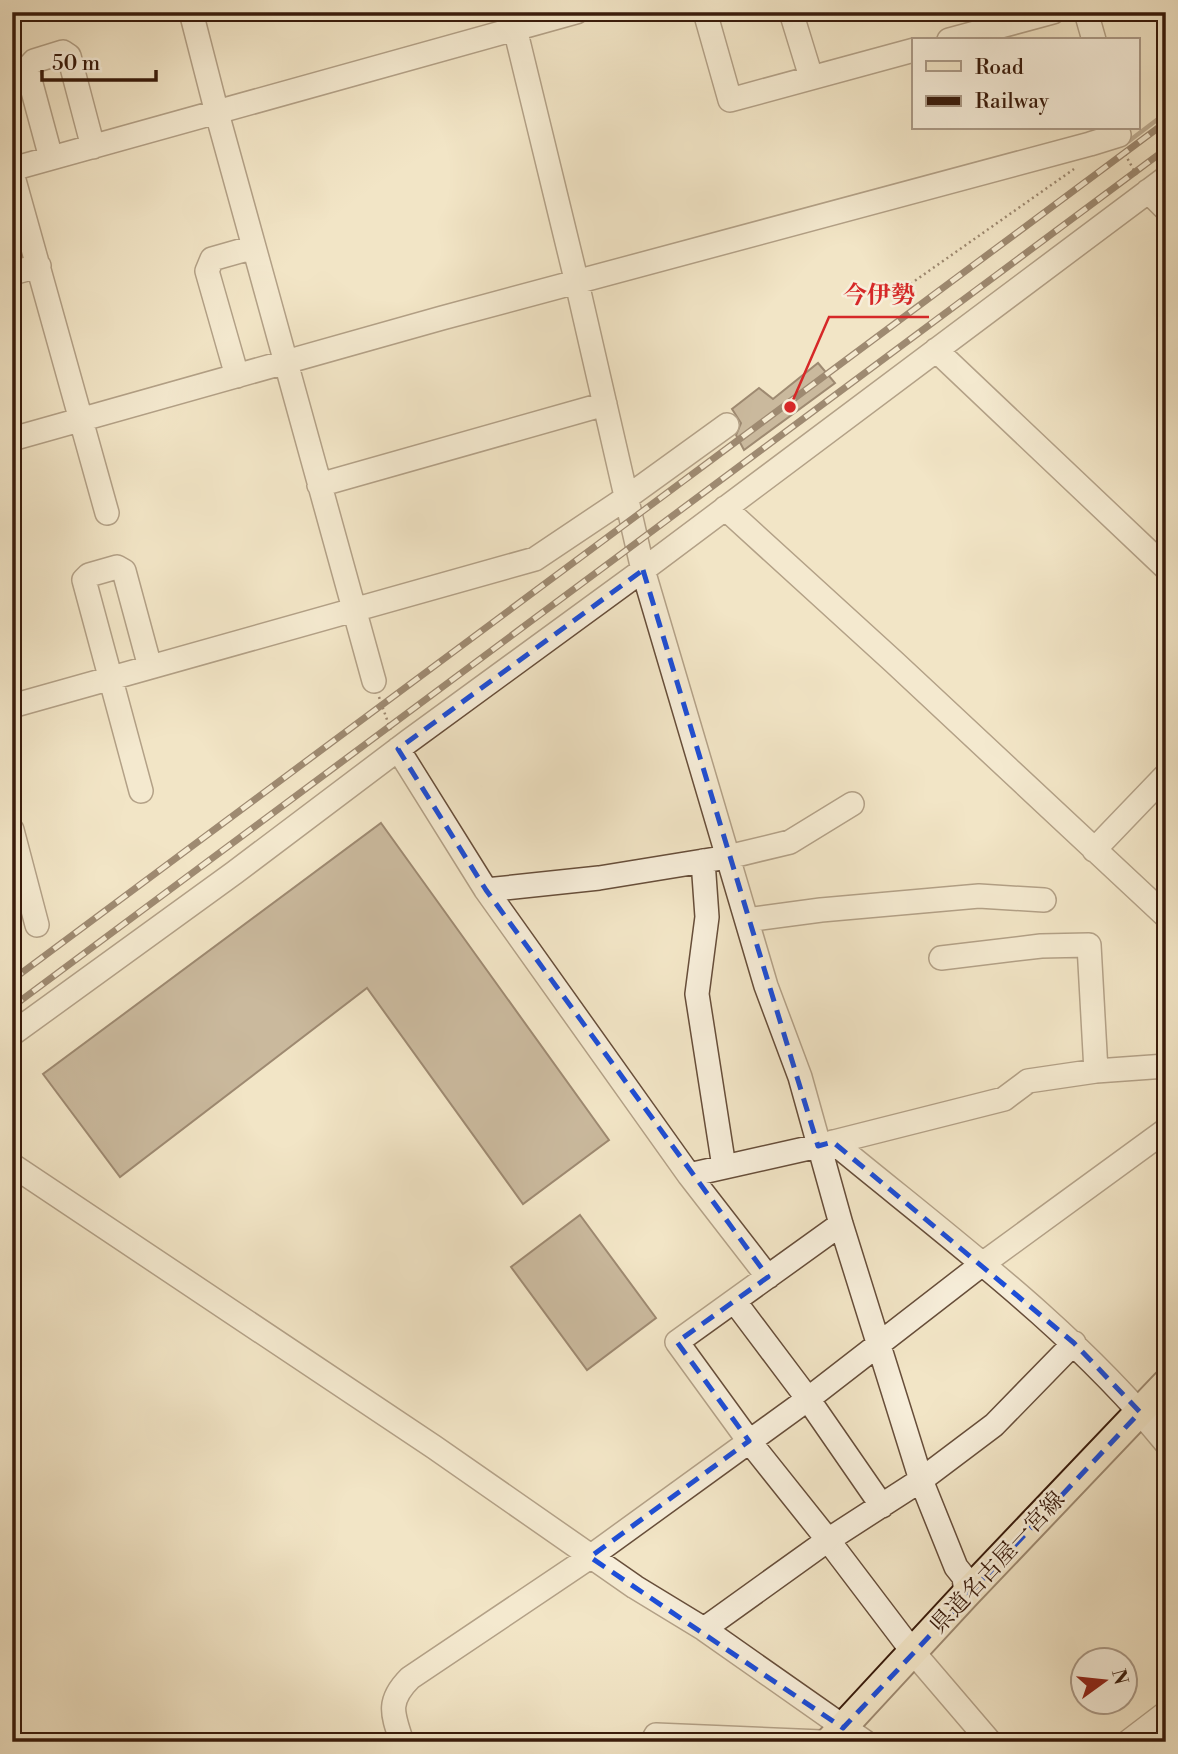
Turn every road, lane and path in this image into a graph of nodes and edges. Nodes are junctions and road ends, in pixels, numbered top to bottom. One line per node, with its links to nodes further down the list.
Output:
1 (191, 12): 12 (street)
2 (576, 12): 7 (street)
3 (705, 12): 11 (street)
4 (791, 12): 11 (street)
5 (1053, 12): 8 (street)
6 (1086, 12): 9 (street)
7 (513, 21): 12 (street); 23 (street)
8 (956, 38)
9 (1093, 38)
10 (912, 51): 11 (street)
11 (811, 78)
12 (217, 113): 14 (street); 20 (street)
13 (1116, 132): 18 (path); 23 (street)
14 (93, 147): 15 (street); 15 (street)
15 (51, 158): 17 (street)
16 (1082, 163): 24 (path)
17 (12, 171): 21 (street)
18 (1157, 184): 19 (street); 25 (street)
19 (1166, 209)
20 (254, 247): 26 (street); 27 (street)
21 (39, 266): 22 (street); 29 (street)
22 (12, 273)
23 (577, 283): 26 (street); 28 (street)
24 (905, 287)
25 (936, 350): 34 (street); 36 (street)
26 (285, 362): 27 (street); 32 (street)
27 (237, 376): 29 (street)
28 (604, 404): 32 (street); 33 (street)
29 (81, 420): 31 (street); 35 (street)
30 (727, 425): 33 (street)
31 (12, 439)
32 (319, 485): 38 (street)
33 (626, 498): 37 (street); 38 (street)
34 (725, 508): 37 (street); 48 (street)
35 (107, 513)
36 (1166, 568)
37 (643, 570): 43 (street); 49 (street)
38 (353, 611): 39 (street); 41 (street)
39 (150, 667): 40 (street); 40 (street)
40 (111, 678): 42 (street); 45 (street)
41 (374, 681): 43 (path)
42 (12, 706)
43 (398, 749): 51 (street); 57 (street)
44 (1166, 775): 48 (street)
45 (141, 792)
46 (852, 804): 49 (street)
47 (12, 831): 55 (street)
48 (1094, 850): 53 (street)
49 (728, 856): 50 (street); 54 (street)
50 (703, 861): 51 (street); 63 (street)
51 (486, 890): 64 (street)
52 (1044, 900): 54 (street)
53 (1166, 916)
54 (747, 920): 61 (street)
55 (37, 925)
56 (941, 958): 59 (street)
57 (12, 1034)
58 (1166, 1066): 59 (street)
59 (1096, 1071): 61 (street)
60 (1166, 1130): 66 (street)
61 (825, 1144): 63 (street); 65 (street); 66 (street)
62 (12, 1165): 79 (street)
63 (724, 1167): 64 (street)
64 (689, 1175): 67 (street)
65 (841, 1224): 67 (street); 70 (street)
66 (981, 1265): 69 (street); 70 (street)
67 (768, 1277): 68 (street)
68 (735, 1302): 72 (street); 74 (street)
69 (1074, 1343): 73 (street); 76 (street)
70 (880, 1345): 72 (street); 76 (street)
71 (1166, 1384): 73 (main road, 県道名古屋一宮線)
72 (808, 1399): 74 (street); 77 (street)
73 (1140, 1412): 75 (street); 80 (main road, 県道名古屋一宮線)
74 (749, 1441): 78 (street); 79 (street)
75 (1166, 1443)
76 (921, 1479): 77 (street); 80 (street)
77 (882, 1506): 78 (street)
78 (828, 1540): 81 (street); 82 (street)
79 (590, 1556): 81 (street); 85 (street)
80 (966, 1594): 82 (main road, 県道名古屋一宮線)
81 (704, 1629): 84 (street)
82 (913, 1651): 84 (main road, 県道名古屋一宮線); 87 (street)
83 (1166, 1713): 88 (street)
84 (840, 1738): 86 (street)
85 (402, 1742)
86 (652, 1742)
87 (990, 1742)
88 (1128, 1742)

